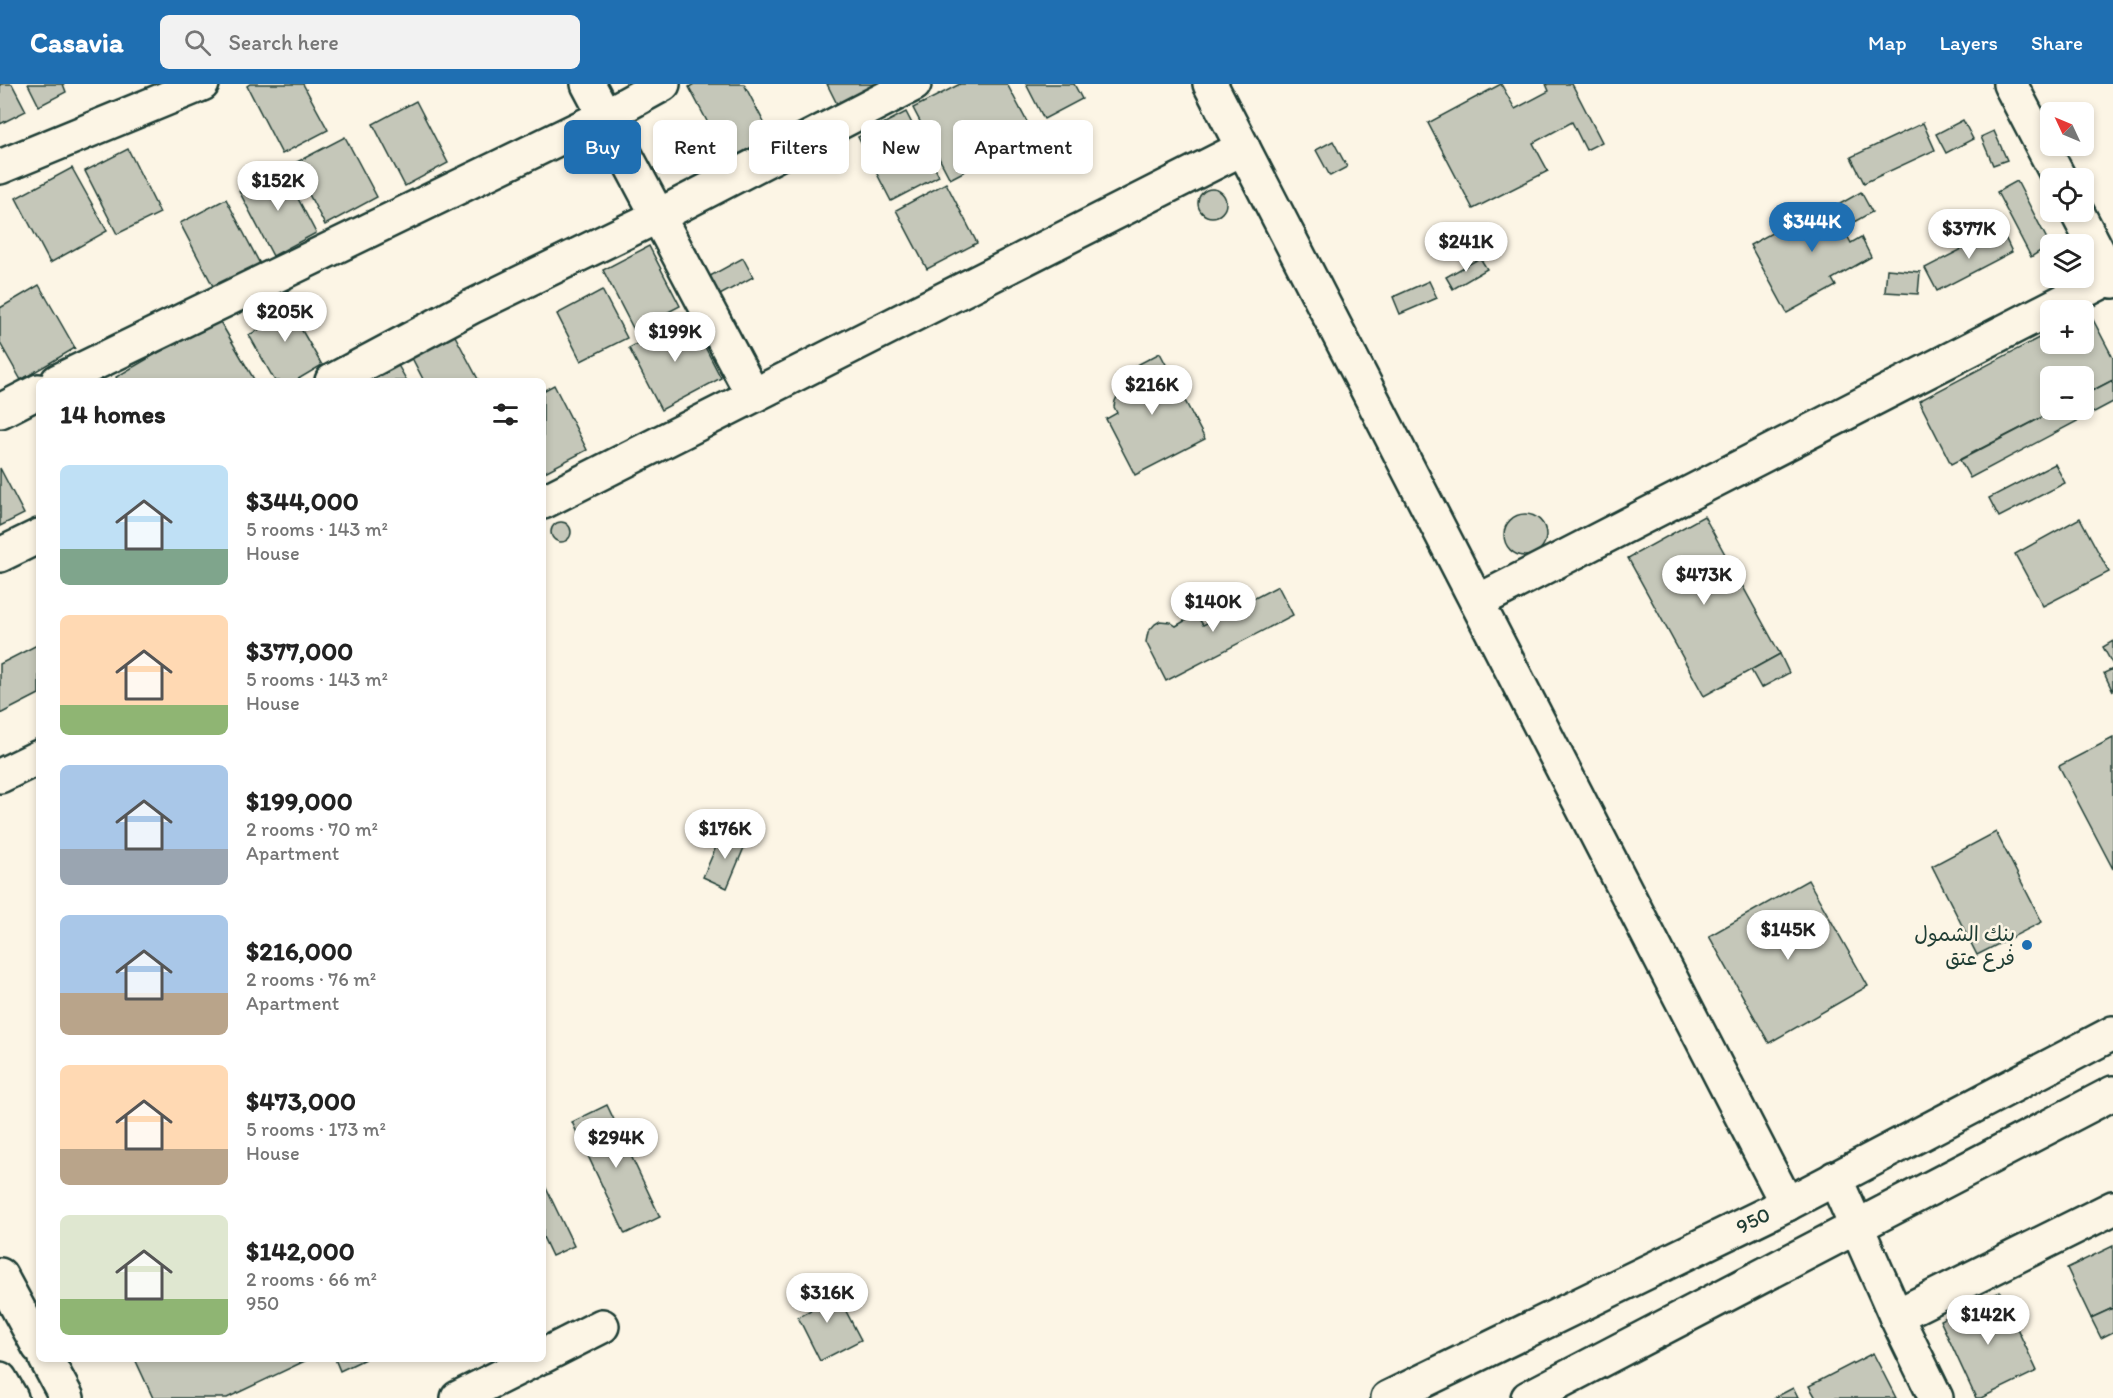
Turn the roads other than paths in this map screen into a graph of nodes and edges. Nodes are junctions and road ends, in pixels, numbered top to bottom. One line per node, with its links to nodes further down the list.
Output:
1 (202, 84): 9 (street)
2 (588, 84): 7 (street)
3 (663, 84): 7 (street)
4 (914, 84): 11 (street)
5 (1212, 84): 8 (street)
6 (2010, 84): 10 (street)
7 (605, 116): 11 (street); 14 (street)
8 (1243, 148): 17 (street); 22 (street)
9 (0, 167)
10 (2055, 168)
11 (658, 216): 15 (street); 17 (street)
12 (2082, 222): 13 (street)
13 (2112, 279): 22 (street)
14 (64, 378)
15 (338, 378)
16 (36, 393): 18 (street)
17 (753, 395): 19 (street)
18 (0, 411)
19 (546, 500)
20 (36, 537): 21 (street)
21 (0, 555)
22 (1477, 602): 28 (street)
23 (36, 758): 24 (street)
24 (0, 776)
25 (2113, 1033): 27 (street, 950 / 950)
26 (2113, 1093): 30 (street)
27 (1835, 1178): 28 (street, 950 / 950); 30 (street)
28 (1787, 1204): 39 (street, 950 / 950)
29 (2113, 1208): 32 (street)
30 (1857, 1227): 32 (street); 43 (street)
31 (0, 1275): 34 (street)
32 (1896, 1316): 44 (street)
33 (602, 1326): 35 (street)
34 (36, 1341)
35 (546, 1354)
36 (48, 1362): 41 (street)
37 (530, 1362): 42 (street)
38 (0, 1379): 40 (street)
39 (1402, 1395)
40 (11, 1398)
41 (67, 1398)
42 (458, 1398)
43 (1528, 1398)
44 (1936, 1398)

